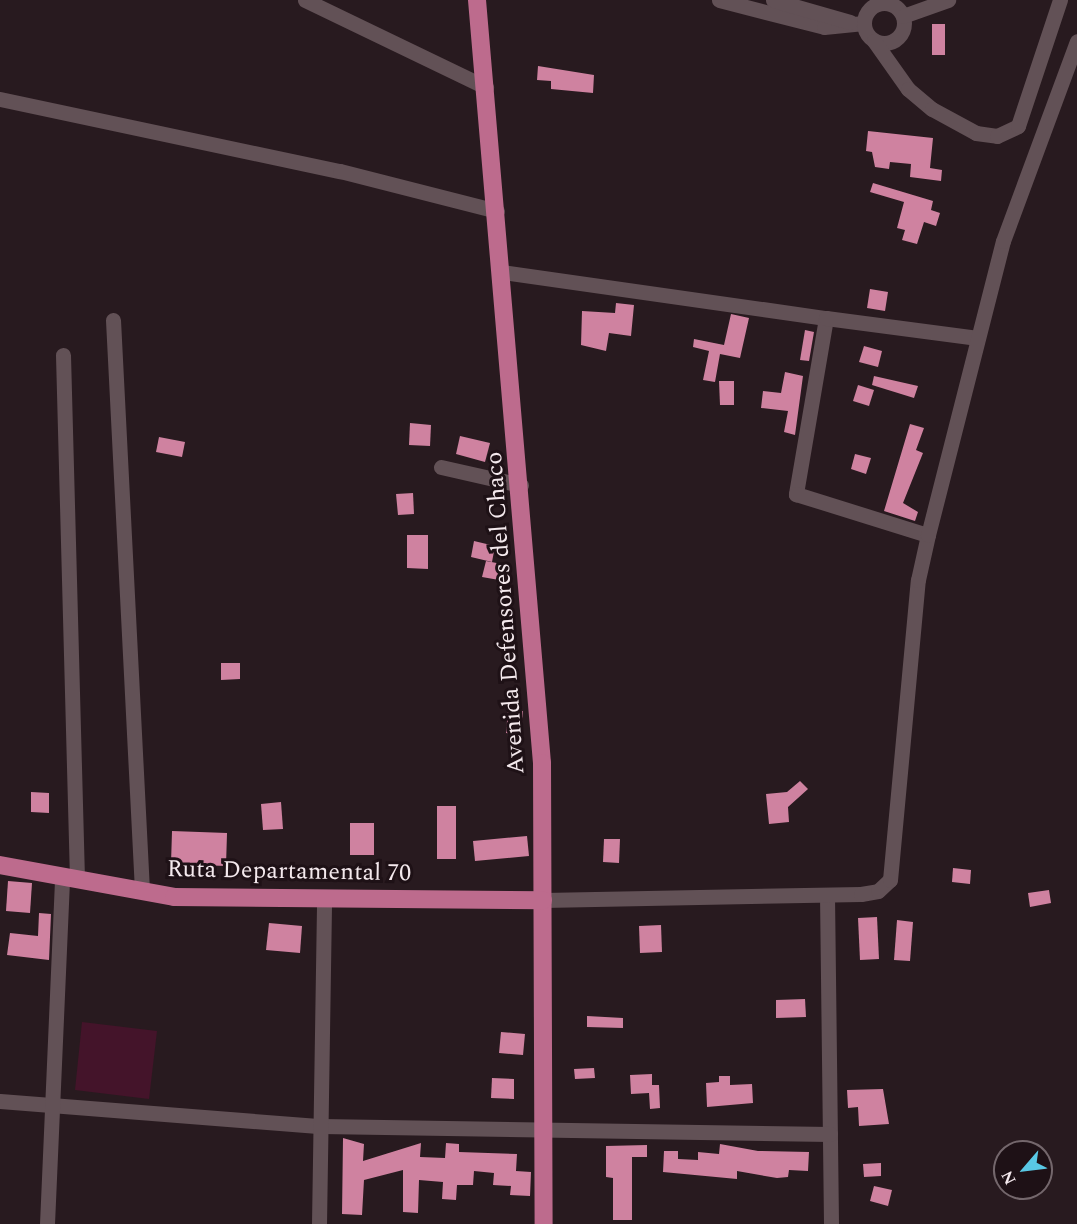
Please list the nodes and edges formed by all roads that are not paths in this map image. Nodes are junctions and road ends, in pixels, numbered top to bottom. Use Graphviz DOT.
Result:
graph roads {
  1 [pos="305,0"];
  2 [pos="477,0"];
  3 [pos="719,0"];
  4 [pos="773,0"];
  5 [pos="948,0"];
  6 [pos="1060,0"];
  7 [pos="903,16"];
  8 [pos="857,22"];
  9 [pos="874,40"];
  10 [pos="1077,41"];
  11 [pos="486,87"];
  12 [pos="0,99"];
  13 [pos="497,211"];
  14 [pos="502,272"];
  15 [pos="826,318"];
  16 [pos="113,320"];
  17 [pos="978,338"];
  18 [pos="63,356"];
  19 [pos="441,467"];
  20 [pos="521,485"];
  21 [pos="928,536"];
  22 [pos="0,865"];
  23 [pos="70,877"];
  24 [pos="142,891"];
  25 [pos="827,895"];
  26 [pos="324,898"];
  27 [pos="543,900"];
  28 [pos="0,1101"];
  29 [pos="52,1106"];
  30 [pos="321,1126"];
  31 [pos="542,1133"];
  32 [pos="830,1134"];
  33 [pos="47,1224"];
  34 [pos="319,1224"];
  35 [pos="544,1224"];
  36 [pos="831,1224"];
  1 -- 11 [label="street"];
  2 -- 11 [label="main road, Avenida Defensores del Chaco"];
  3 -- 8 [label="street"];
  4 -- 8 [label="street"];
  5 -- 7 [label="street"];
  6 -- 9 [label="street"];
  7 -- 8 [label="street"];
  7 -- 9 [label="street"];
  8 -- 9 [label="street"];
  10 -- 17 [label="street"];
  11 -- 13 [label="main road, Avenida Defensores del Chaco"];
  12 -- 13 [label="street"];
  13 -- 14 [label="main road, Avenida Defensores del Chaco"];
  14 -- 15 [label="street"];
  14 -- 20 [label="main road, Avenida Defensores del Chaco"];
  15 -- 17 [label="street"];
  15 -- 21 [label="street"];
  16 -- 24 [label="street"];
  17 -- 21 [label="street"];
  18 -- 23 [label="street"];
  19 -- 20 [label="street"];
  20 -- 27 [label="main road, Avenida Defensores del Chaco"];
  21 -- 25 [label="street"];
  22 -- 23 [label="main road, Ruta Departamental 70"];
  23 -- 24 [label="main road, Ruta Departamental 70"];
  23 -- 29 [label="street"];
  24 -- 26 [label="main road, Ruta Departamental 70"];
  25 -- 27 [label="street"];
  25 -- 32 [label="street"];
  26 -- 27 [label="main road, Ruta Departamental 70"];
  26 -- 30 [label="street"];
  27 -- 31 [label="main road, Avenida Defensores del Chaco"];
  28 -- 29 [label="street"];
  29 -- 30 [label="street"];
  29 -- 33 [label="street"];
  30 -- 31 [label="street"];
  30 -- 34 [label="street"];
  31 -- 32 [label="street"];
  31 -- 35 [label="main road, Avenida Defensores del Chaco"];
  32 -- 36 [label="street"];
}
